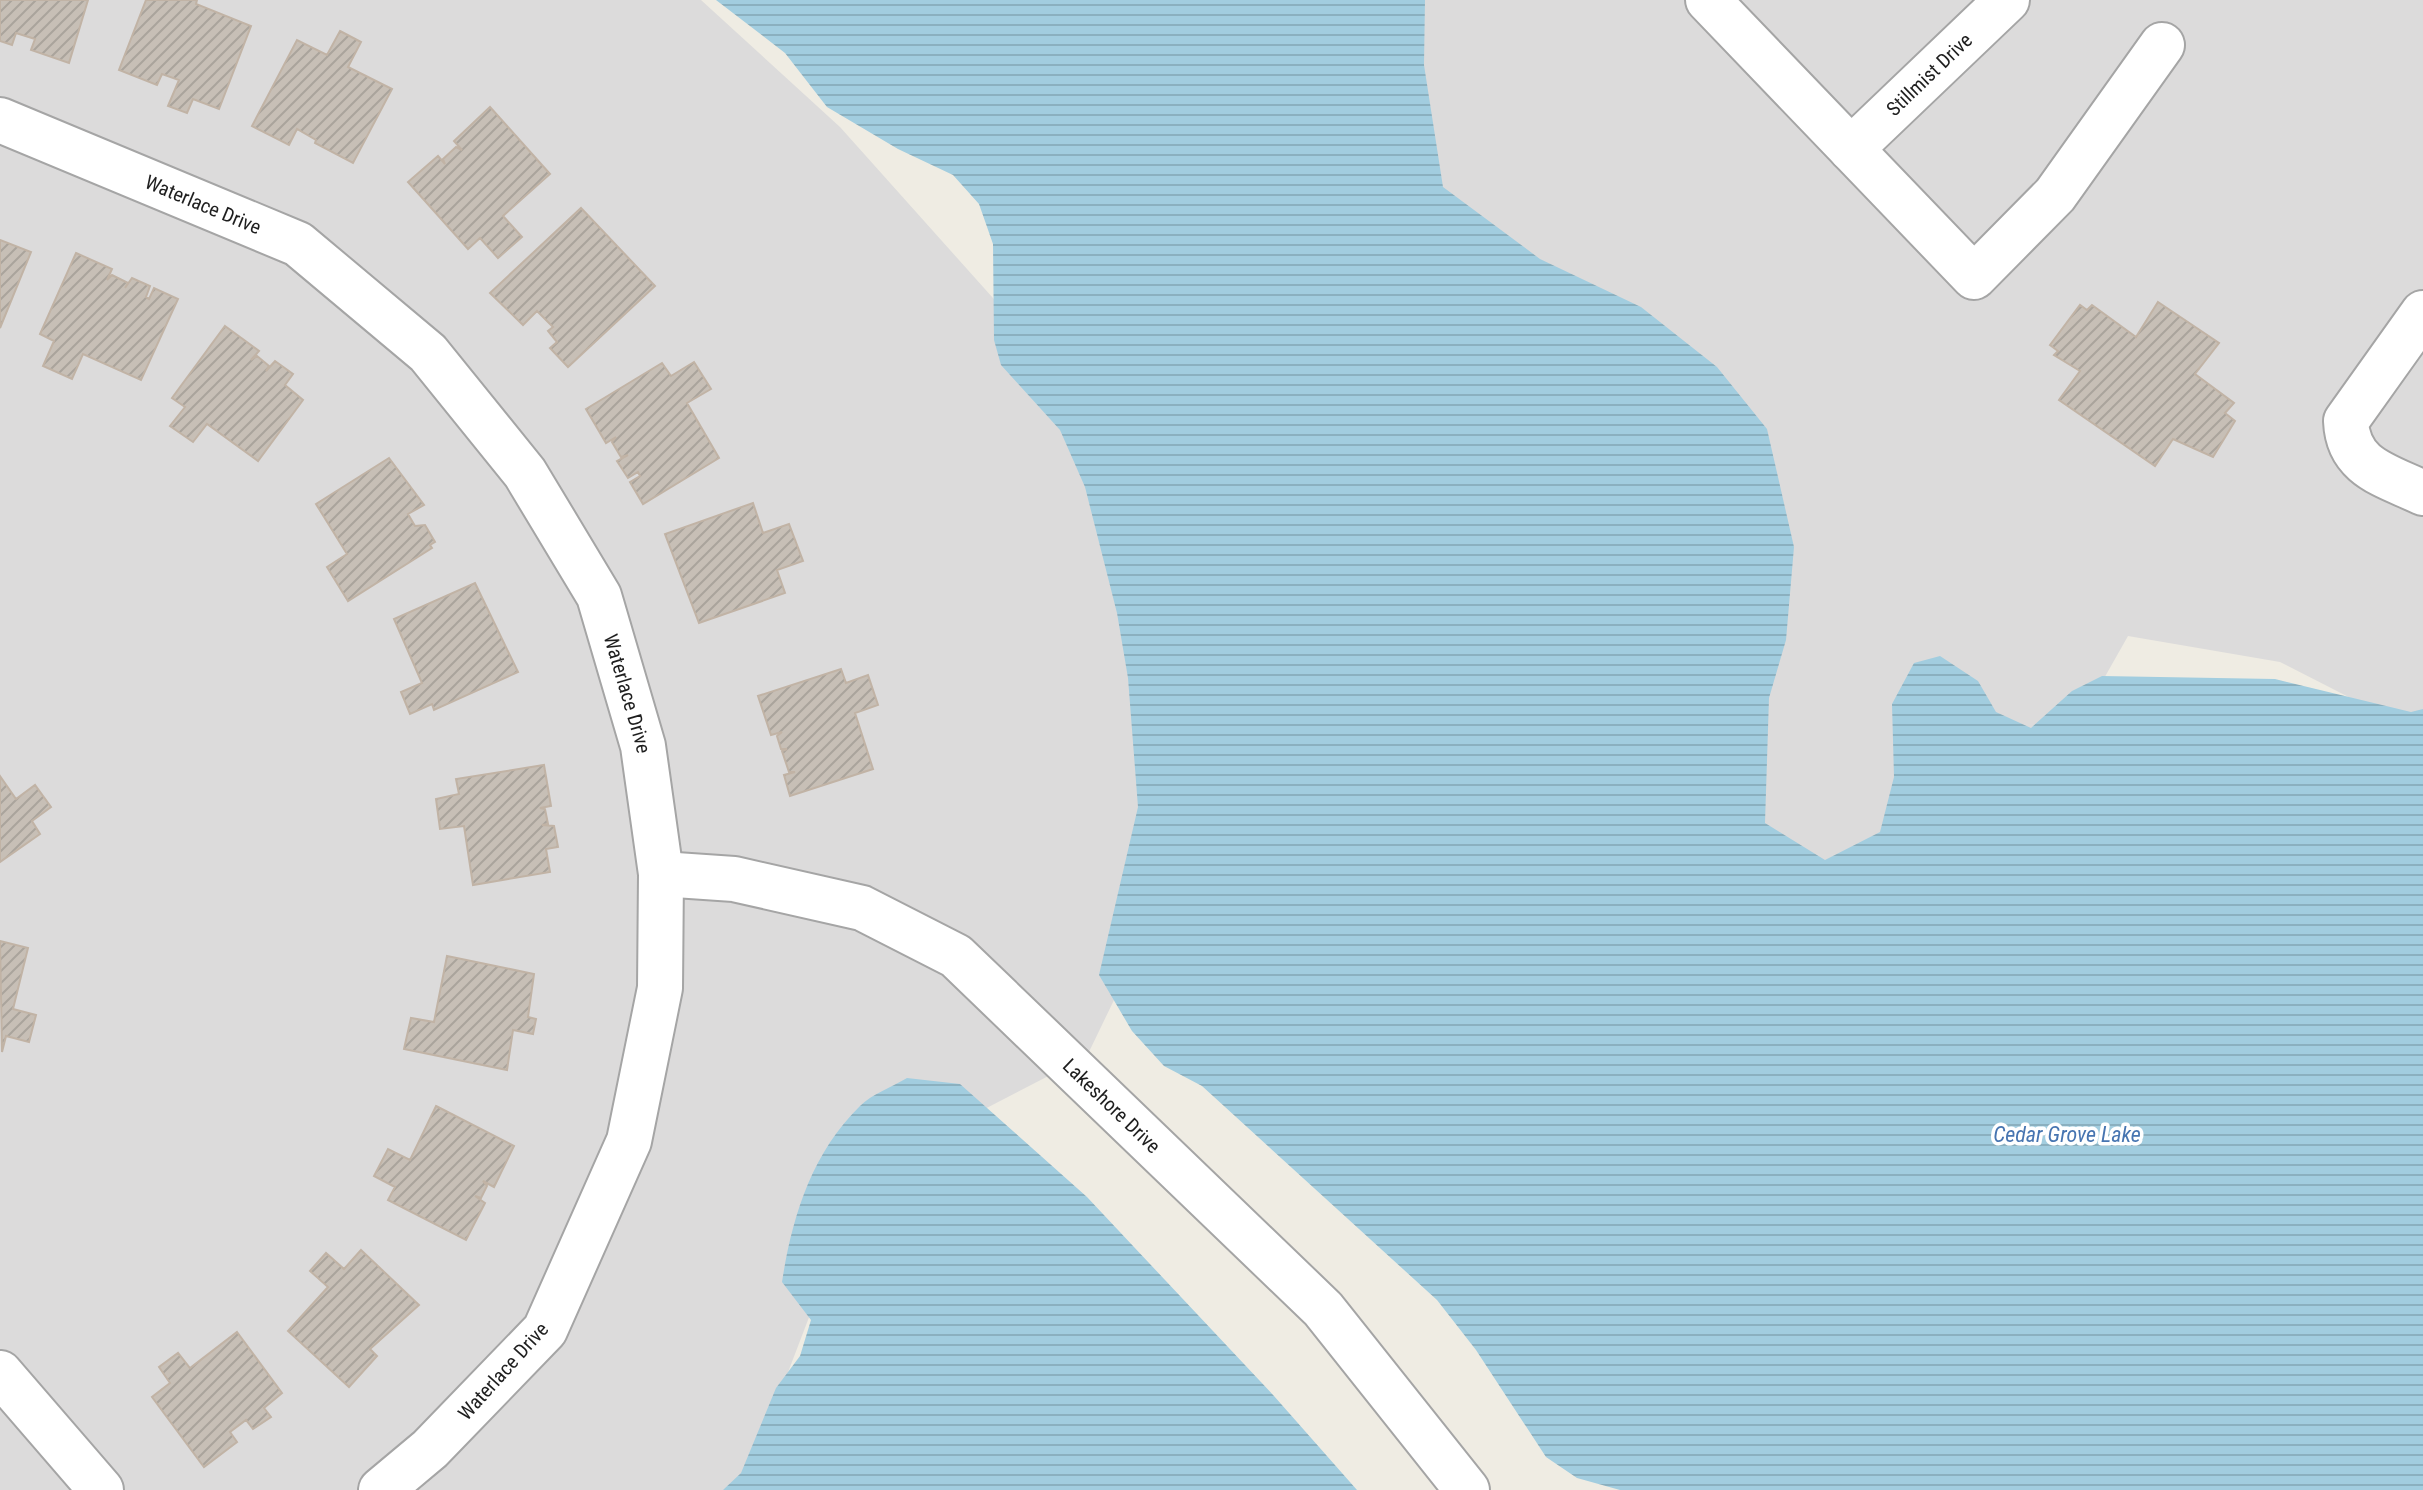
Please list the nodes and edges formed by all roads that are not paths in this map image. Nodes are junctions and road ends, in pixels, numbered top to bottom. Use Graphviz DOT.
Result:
graph roads {
  1 [pos="1708,0"];
  2 [pos="2007,0"];
  3 [pos="2162,45"];
  4 [pos="0,120"];
  5 [pos="1851,149"];
  6 [pos="2423,313"];
  7 [pos="2423,493"];
  8 [pos="661,874"];
  9 [pos="0,1373"];
  10 [pos="101,1490"];
  11 [pos="381,1490"];
  12 [pos="1467,1490"];
  1 -- 5 [label="street"];
  2 -- 5 [label="street, Stillmist Drive"];
  3 -- 5 [label="street"];
  4 -- 8 [label="street, Waterlace Drive"];
  6 -- 7 [label="street"];
  8 -- 11 [label="street, Waterlace Drive"];
  8 -- 12 [label="street, Lakeshore Drive"];
  9 -- 10 [label="street"];
}
